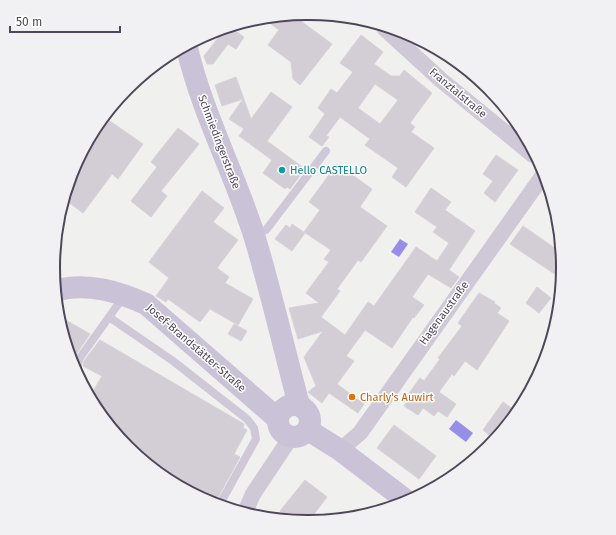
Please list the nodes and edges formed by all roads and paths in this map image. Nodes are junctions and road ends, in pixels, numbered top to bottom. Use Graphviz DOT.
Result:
graph roads {
  1 [pos="391,34"];
  2 [pos="188,51"];
  3 [pos="524,148"];
  4 [pos="326,151"];
  5 [pos="539,180"];
  6 [pos="254,234"];
  7 [pos="62,289"];
  8 [pos="125,294"];
  9 [pos="109,317"];
  10 [pos="79,361"];
  11 [pos="299,405"];
  12 [pos="278,419"];
  13 [pos="299,433"];
  14 [pos="340,450"];
  15 [pos="401,497"];
  16 [pos="222,500"];
  17 [pos="247,508"];
  1 -- 3 [label="street, Franztalstraße"];
  2 -- 6 [label="street, Schmiedingerstraße"];
  4 -- 6 [label="lane"];
  5 -- 14 [label="street, Hagenaustraße"];
  6 -- 11 [label="street, Schmiedingerstraße"];
  7 -- 8 [label="street, Josef-Brandstätter-Straße"];
  8 -- 9 [label="lane"];
  8 -- 12 [label="street, Josef-Brandstätter-Straße"];
  9 -- 10 [label="lane"];
  9 -- 16 [label="lane"];
  11 -- 12 [label="street"];
  11 -- 13 [label="street"];
  12 -- 13 [label="street"];
  13 -- 14 [label="street"];
  13 -- 17 [label="street"];
  14 -- 15 [label="street"];
}
